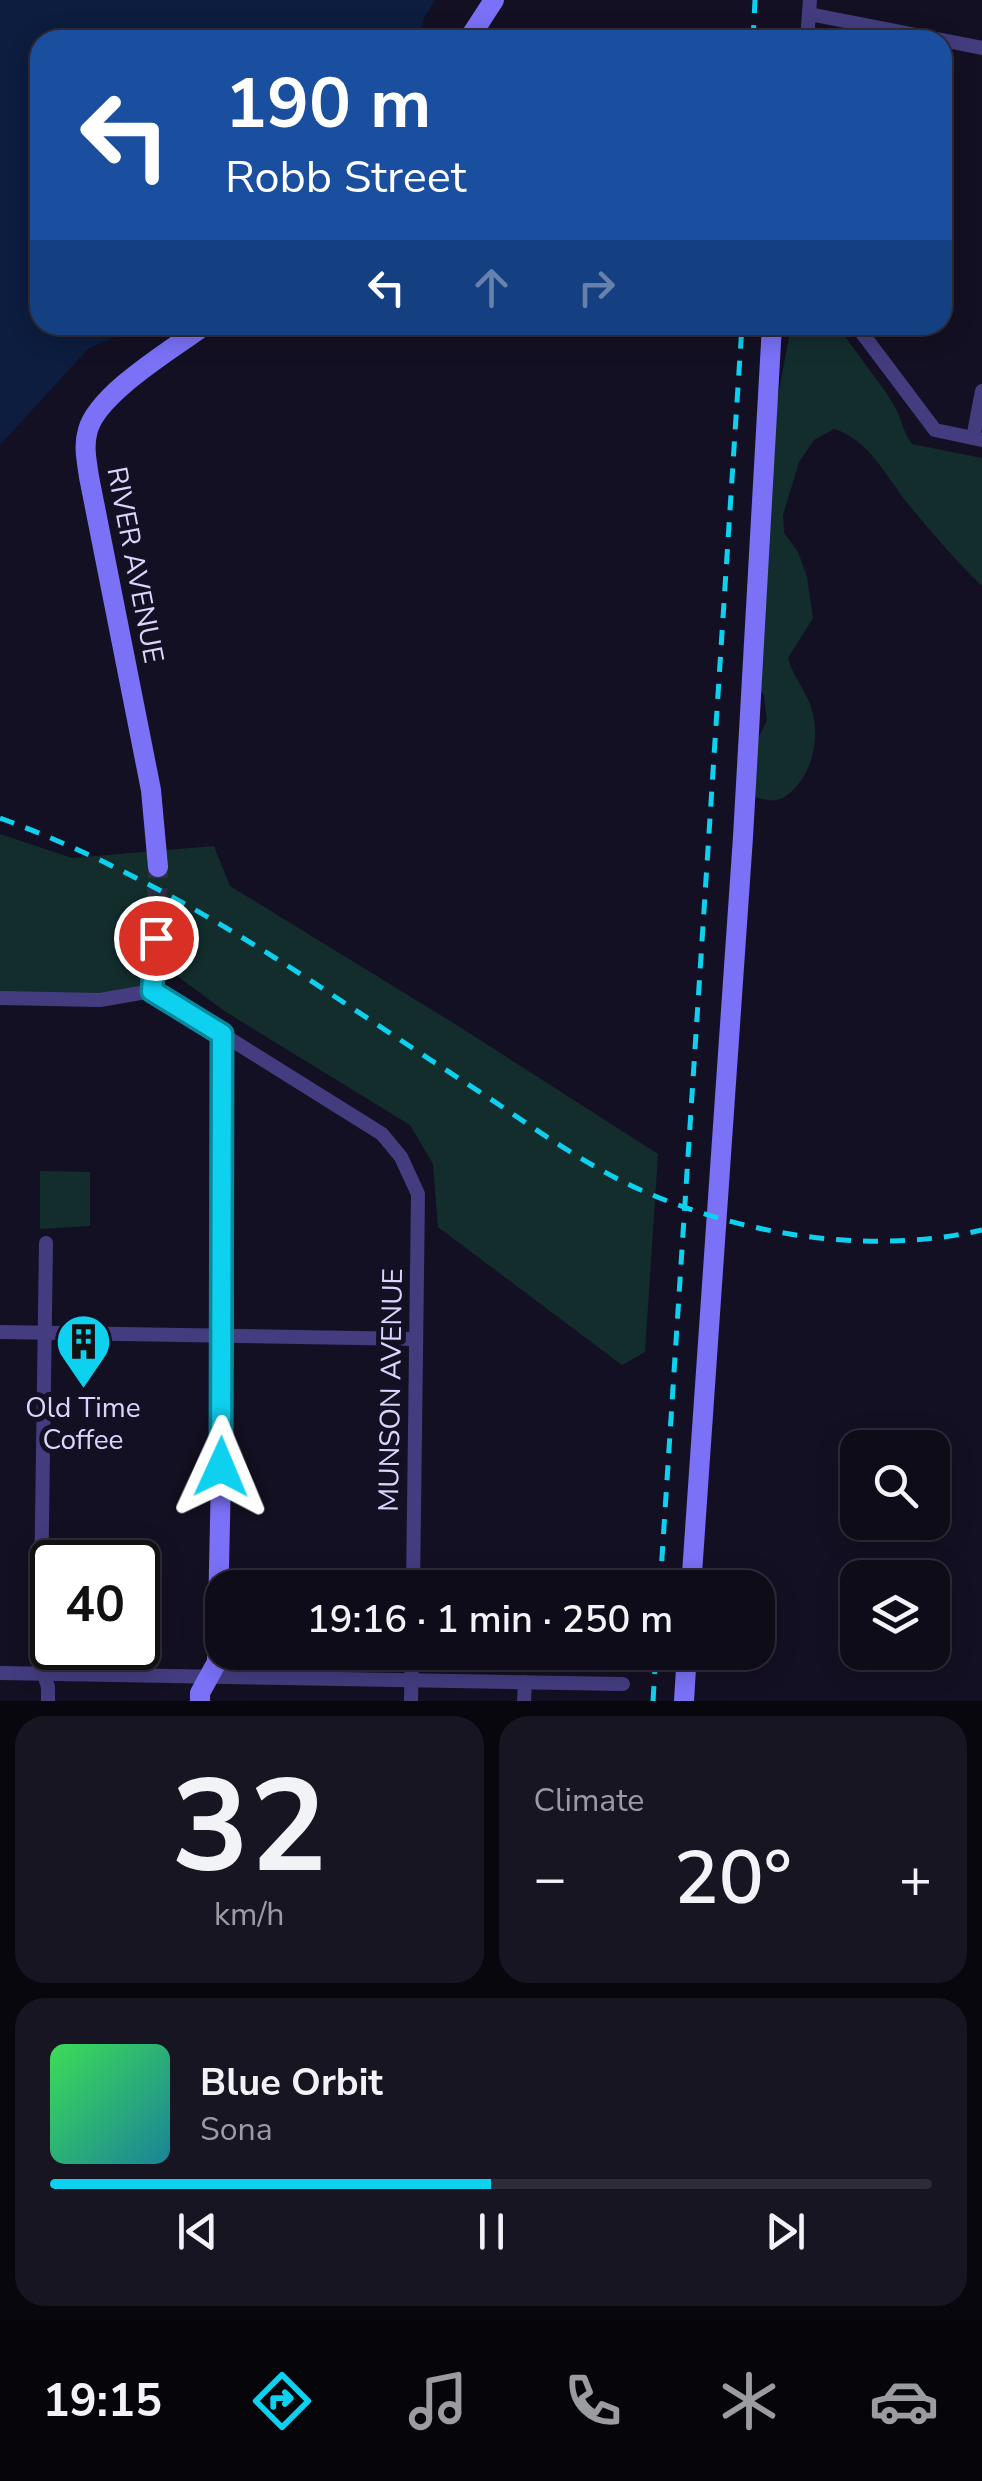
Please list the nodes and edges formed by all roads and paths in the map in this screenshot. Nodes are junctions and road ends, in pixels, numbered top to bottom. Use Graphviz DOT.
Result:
graph roads {
  1 [pos="494,0"];
  2 [pos="810,7"];
  3 [pos="474,30"];
  4 [pos="902,30"];
  5 [pos="952,42"];
  6 [pos="982,48"];
  7 [pos="191,335"];
  8 [pos="771,335"];
  9 [pos="864,335"];
  10 [pos="982,391"];
  11 [pos="978,439"];
  12 [pos="158,867"];
  13 [pos="156,938"];
  14 [pos="152,991"];
  15 [pos="0,998"];
  16 [pos="222,1034"];
  17 [pos="46,1243"];
  18 [pos="0,1332"];
  19 [pos="44,1332"];
  20 [pos="224,1334"];
  21 [pos="416,1340"];
  22 [pos="414,1570"];
  23 [pos="692,1570"];
  24 [pos="411,1670"];
  25 [pos="686,1670"];
  26 [pos="0,1673"];
  27 [pos="44,1674"];
  28 [pos="208,1677"];
  29 [pos="411,1680"];
  30 [pos="524,1682"];
  31 [pos="623,1684"];
  32 [pos="48,1701"];
  33 [pos="200,1701"];
  34 [pos="411,1701"];
  35 [pos="524,1701"];
  36 [pos="684,1701"];
  1 -- 3 [label="street"];
  2 -- 4 [label="street"];
  5 -- 6 [label="street"];
  7 -- 12 [label="street, RIVER AVENUE"];
  8 -- 23 [label="street"];
  9 -- 11 [label="street"];
  10 -- 11 [label="street"];
  13 -- 14 [label="street"];
  14 -- 15 [label="street"];
  14 -- 16 [label="street"];
  16 -- 20 [label="street"];
  16 -- 21 [label="street, MUNSON AVENUE"];
  17 -- 19 [label="street"];
  18 -- 19 [label="street"];
  19 -- 20 [label="street"];
  19 -- 27 [label="street"];
  20 -- 21 [label="street"];
  20 -- 28 [label="street"];
  21 -- 22 [label="street, MUNSON AVENUE"];
  24 -- 29 [label="street"];
  25 -- 36 [label="street"];
  26 -- 27 [label="street"];
  27 -- 28 [label="street"];
  27 -- 32 [label="street"];
  28 -- 29 [label="street"];
  28 -- 33 [label="street"];
  29 -- 30 [label="street"];
  29 -- 34 [label="street"];
  30 -- 31 [label="street"];
  30 -- 35 [label="street"];
}
